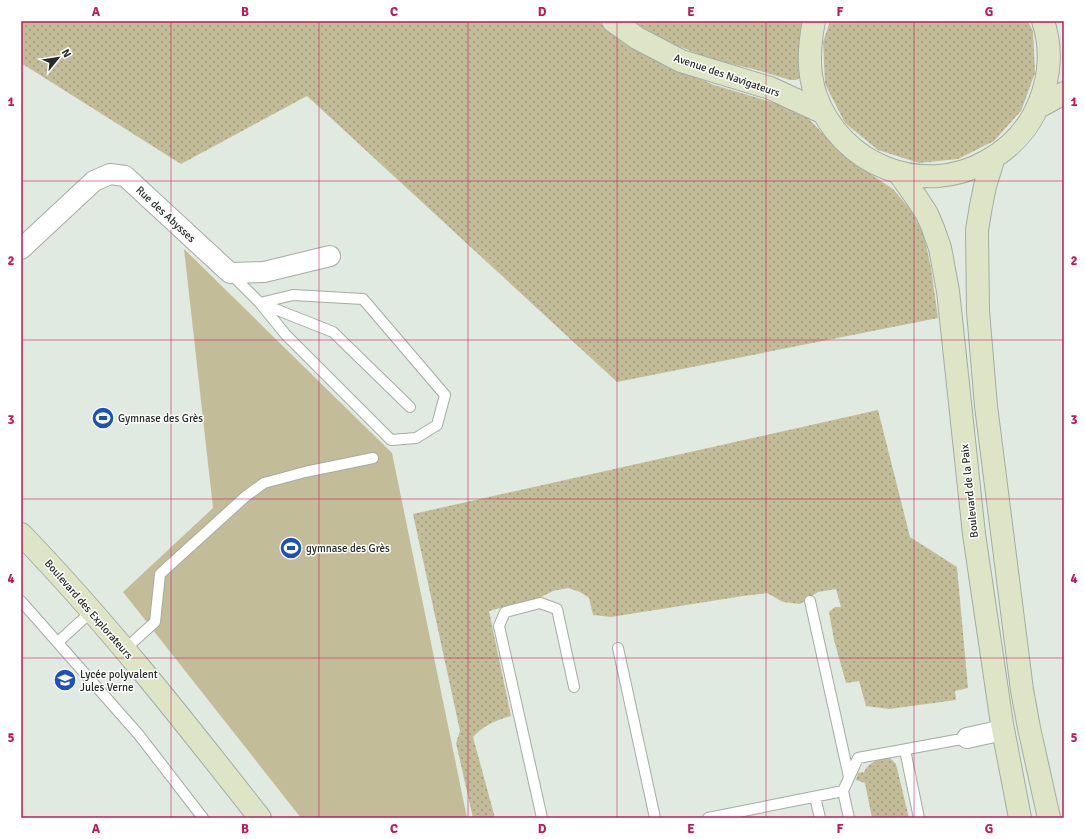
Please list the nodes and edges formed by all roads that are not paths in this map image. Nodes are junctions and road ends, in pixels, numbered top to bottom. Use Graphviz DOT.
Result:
graph roads {
  1 [pos="613,21"];
  2 [pos="814,21"];
  3 [pos="1043,21"];
  4 [pos="1064,93"];
  5 [pos="1037,108"];
  6 [pos="822,112"];
  7 [pos="994,157"];
  8 [pos="898,172"];
  9 [pos="21,249"];
  10 [pos="330,256"];
  11 [pos="230,273"];
  12 [pos="260,303"];
  13 [pos="410,407"];
  14 [pos="373,458"];
  15 [pos="21,534"];
  16 [pos="21,601"];
  17 [pos="810,601"];
  18 [pos="92,611"];
  19 [pos="58,642"];
  20 [pos="618,648"];
  21 [pos="125,649"];
  22 [pos="574,687"];
  23 [pos="1003,730"];
  24 [pos="967,738"];
  25 [pos="905,750"];
  26 [pos="849,777"];
  27 [pos="843,791"];
  28 [pos="815,797"];
  29 [pos="203,818"];
  30 [pos="260,818"];
  31 [pos="542,818"];
  32 [pos="655,818"];
  33 [pos="710,818"];
  34 [pos="820,818"];
  35 [pos="849,818"];
  36 [pos="919,818"];
  37 [pos="1020,818"];
  38 [pos="1049,818"];
  1 -- 6 [label="main road, Avenue des Navigateurs"];
  2 -- 6 [label="main road"];
  3 -- 5 [label="main road"];
  4 -- 5 [label="main road"];
  5 -- 7 [label="main road"];
  6 -- 8 [label="main road"];
  7 -- 8 [label="main road"];
  7 -- 38 [label="main road"];
  8 -- 23 [label="main road, Boulevard de la Paix"];
  9 -- 11 [label="street, Rue des Abysses"];
  10 -- 11 [label="street"];
  11 -- 12 [label="lane"];
  12 -- 12 [label="lane"];
  12 -- 13 [label="lane"];
  14 -- 21 [label="lane"];
  15 -- 18 [label="main road, Boulevard des Explorateurs"];
  16 -- 19 [label="lane"];
  17 -- 26 [label="lane"];
  18 -- 19 [label="lane"];
  18 -- 21 [label="main road, Boulevard des Explorateurs"];
  19 -- 29 [label="lane"];
  20 -- 32 [label="lane"];
  21 -- 30 [label="main road, Boulevard des Explorateurs"];
  22 -- 31 [label="lane"];
  23 -- 24 [label="street"];
  23 -- 37 [label="main road, Boulevard de la Paix"];
  24 -- 25 [label="lane"];
  25 -- 26 [label="lane"];
  25 -- 36 [label="lane"];
  26 -- 27 [label="lane"];
  27 -- 28 [label="lane"];
  27 -- 35 [label="lane"];
  28 -- 33 [label="lane"];
  28 -- 34 [label="lane"];
}
